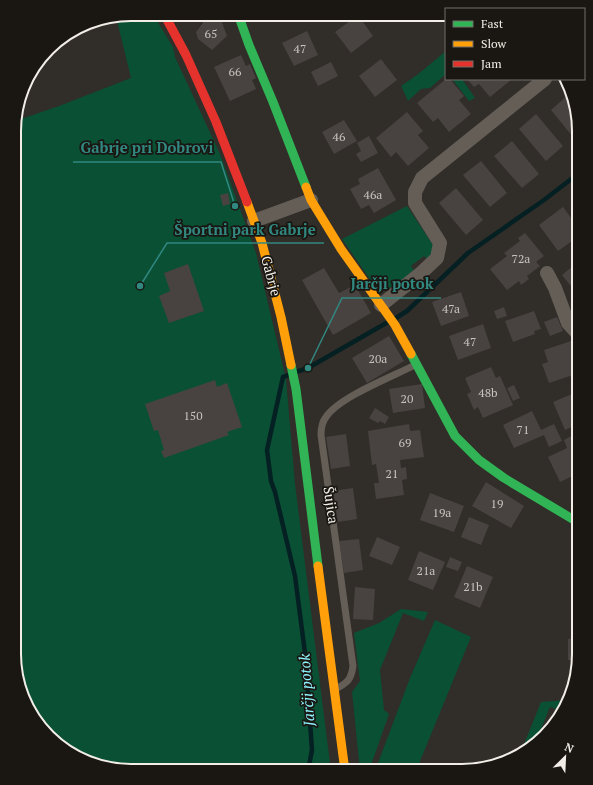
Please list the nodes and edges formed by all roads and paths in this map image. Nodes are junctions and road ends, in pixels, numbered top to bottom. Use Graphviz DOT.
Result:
graph roads {
  1 [pos="168,21"];
  2 [pos="240,21"];
  3 [pos="544,80"];
  4 [pos="311,200"];
  5 [pos="254,221"];
  6 [pos="547,273"];
  7 [pos="381,305"];
  8 [pos="572,327"];
  9 [pos="417,364"];
  10 [pos="296,389"];
  11 [pos="572,519"];
  12 [pos="334,691"];
  13 [pos="344,764"];
  1 -- 5 [label="street, Gabrje"];
  2 -- 4 [label="street"];
  3 -- 7 [label="street"];
  4 -- 5 [label="street"];
  4 -- 7 [label="street"];
  5 -- 10 [label="street, Gabrje"];
  6 -- 8 [label="street"];
  7 -- 9 [label="street"];
  9 -- 11 [label="street"];
  9 -- 12 [label="lane, Šujica"];
  10 -- 12 [label="street, Šujica"];
  12 -- 13 [label="street, Šujica"];
}
